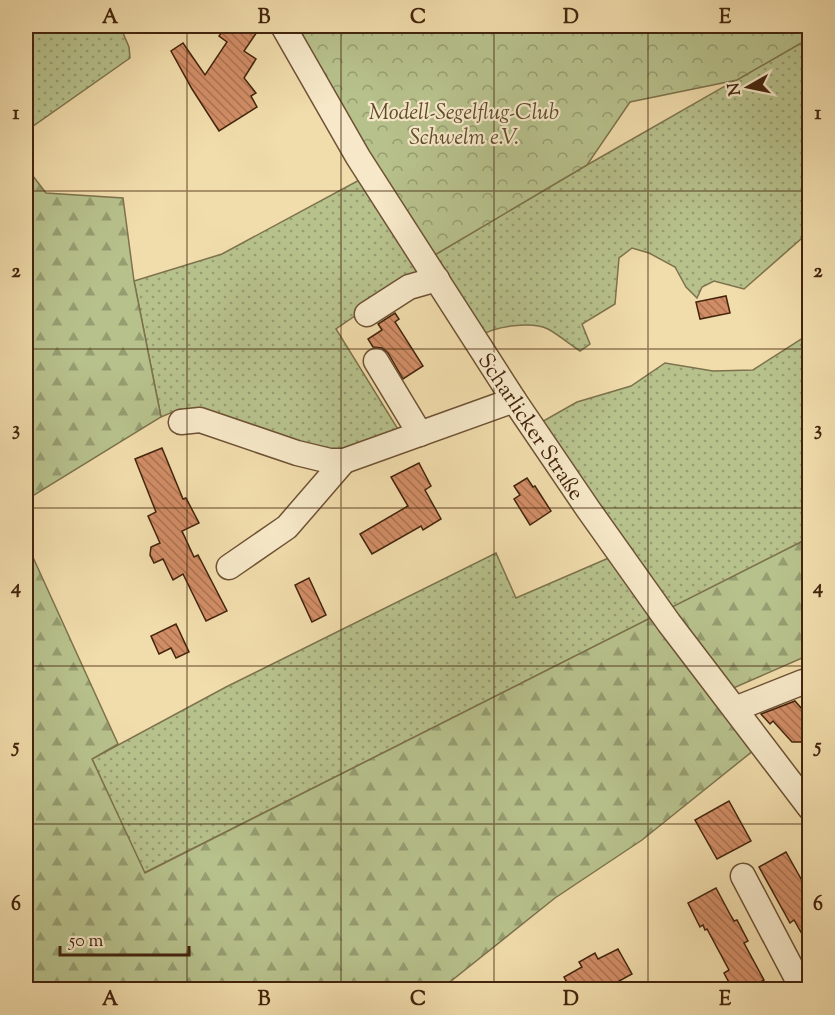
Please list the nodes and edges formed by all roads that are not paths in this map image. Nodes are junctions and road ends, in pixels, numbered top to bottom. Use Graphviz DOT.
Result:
graph roads {
  1 [pos="283,26"];
  2 [pos="437,279"];
  3 [pos="398,309"];
  4 [pos="367,314"];
  5 [pos="376,361"];
  6 [pos="514,400"];
  7 [pos="181,422"];
  8 [pos="420,434"];
  9 [pos="344,461"];
  10 [pos="229,567"];
  11 [pos="810,682"];
  12 [pos="735,709"];
  13 [pos="810,808"];
  14 [pos="743,876"];
  15 [pos="803,990"];
  1 -- 2 [label="street, Scharlicker Straße"];
  2 -- 3 [label="street"];
  2 -- 4 [label="street"];
  2 -- 6 [label="street, Scharlicker Straße"];
  5 -- 8 [label="street"];
  6 -- 8 [label="street"];
  6 -- 12 [label="street, Scharlicker Straße"];
  7 -- 9 [label="street"];
  8 -- 9 [label="street"];
  9 -- 10 [label="street"];
  11 -- 12 [label="street"];
  12 -- 13 [label="street, Scharlicker Straße"];
  14 -- 15 [label="street"];
}
